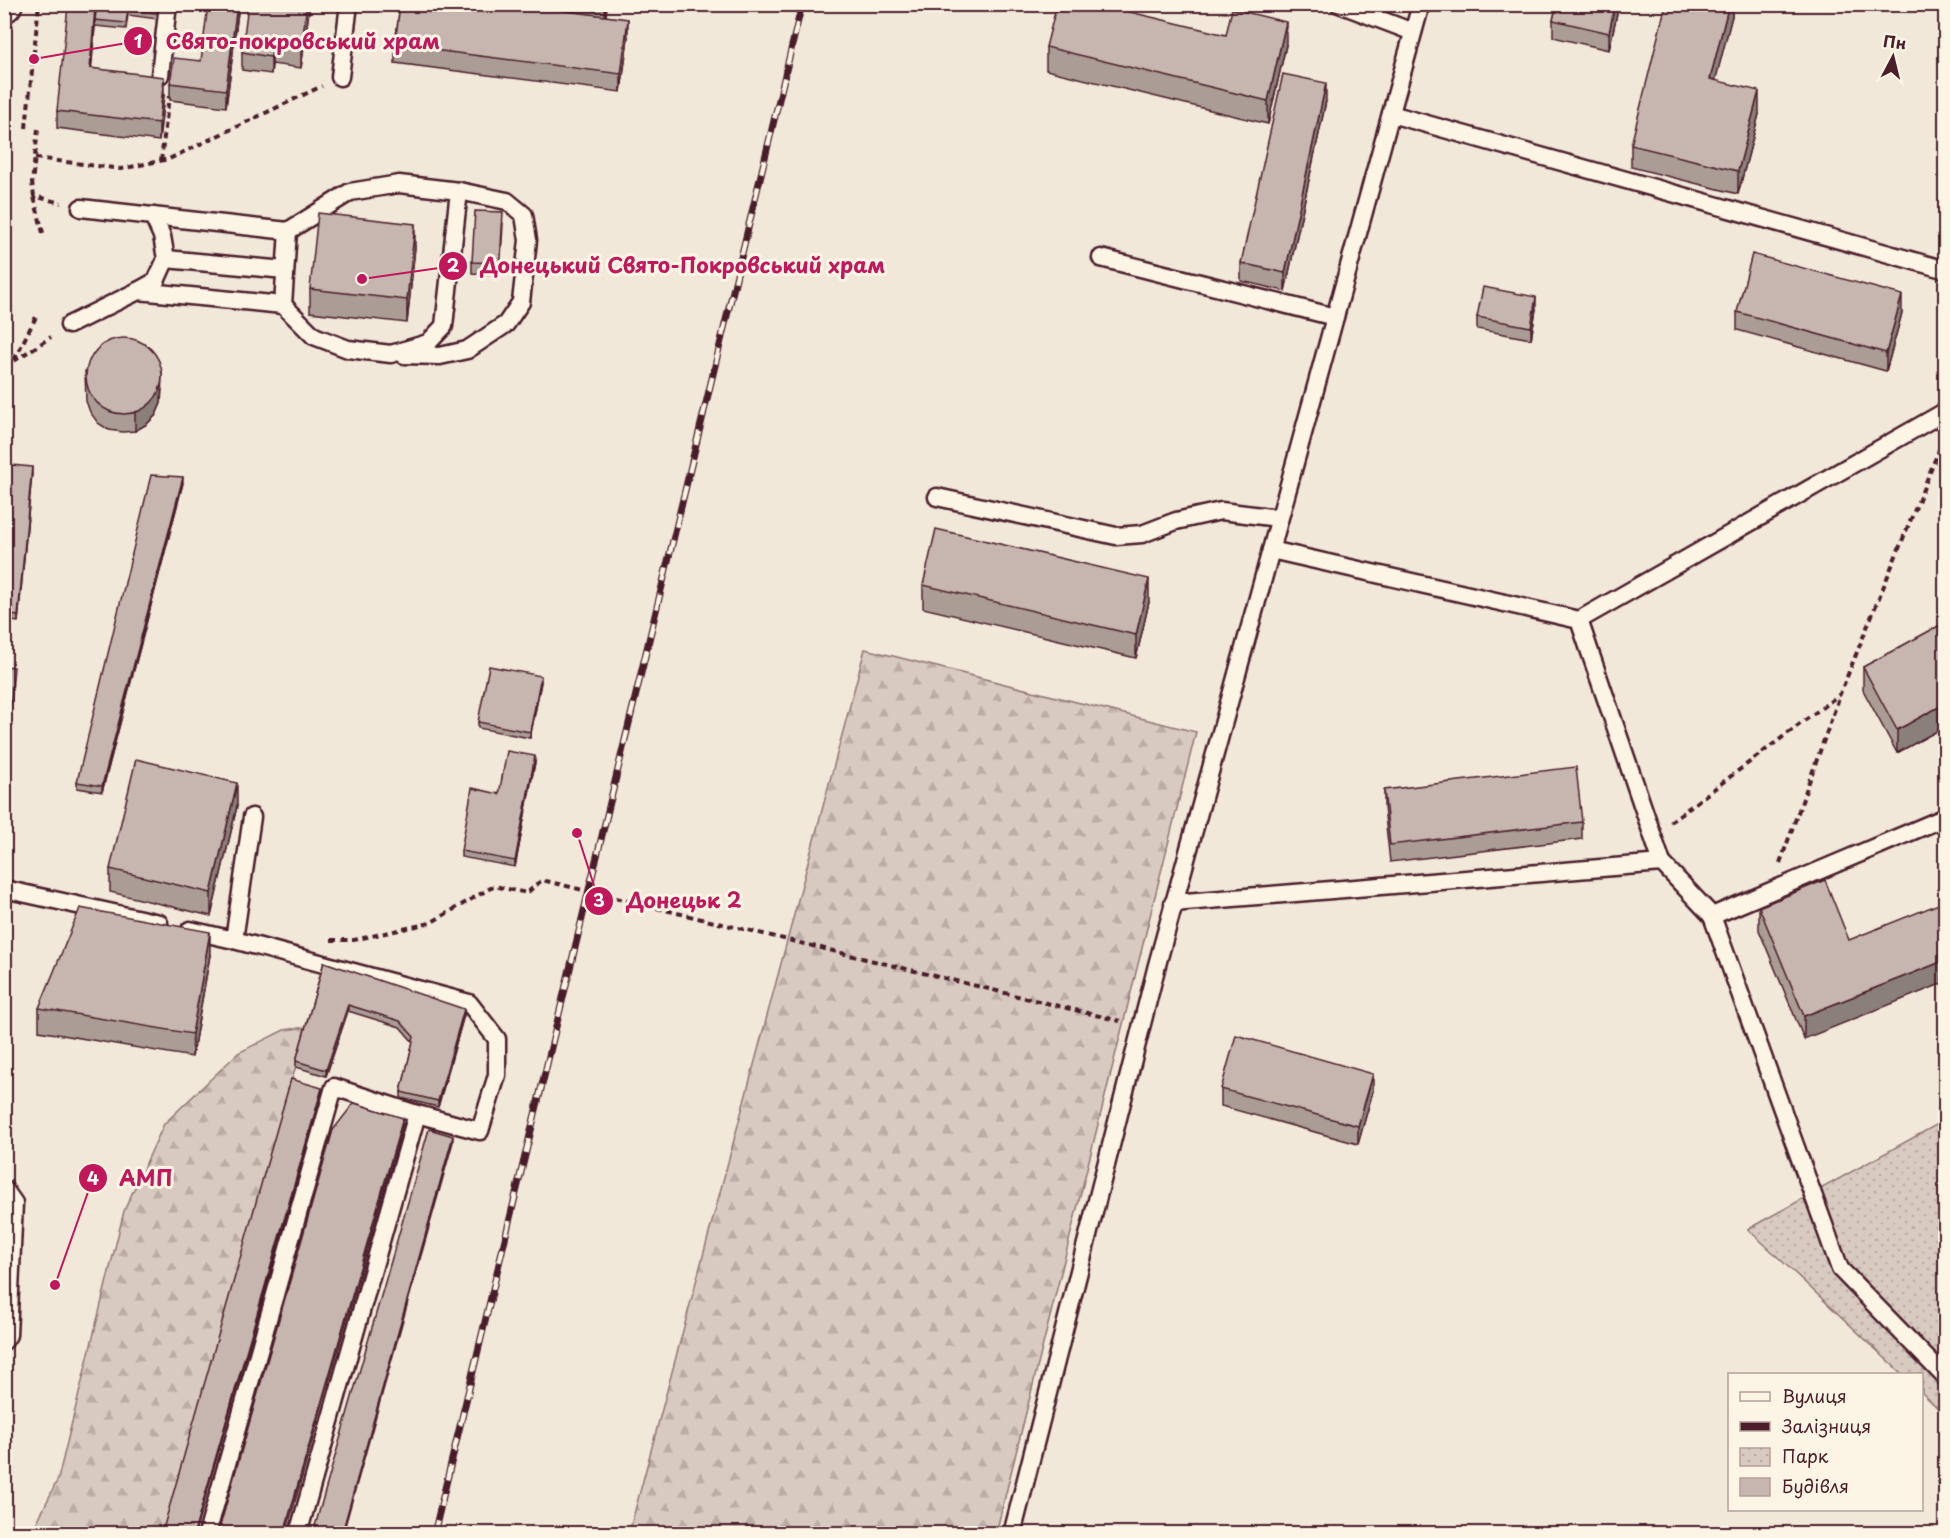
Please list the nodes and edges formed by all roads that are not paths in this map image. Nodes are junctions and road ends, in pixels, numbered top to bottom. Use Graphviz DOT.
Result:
graph roads {
  1 [pos="168,4"];
  2 [pos="349,4"];
  3 [pos="1339,4"];
  4 [pos="1421,4"];
  5 [pos="1413,33"];
  6 [pos="160,75"];
  7 [pos="340,77"];
  8 [pos="1390,114"];
  9 [pos="459,191"];
  10 [pos="81,208"];
  11 [pos="153,216"];
  12 [pos="288,231"];
  13 [pos="1101,258"];
  14 [pos="166,259"];
  15 [pos="285,270"];
  16 [pos="1946,270"];
  17 [pos="138,291"];
  18 [pos="283,305"];
  19 [pos="1335,317"];
  20 [pos="69,326"];
  21 [pos="391,354"];
  22 [pos="1946,411"];
  23 [pos="937,497"];
  24 [pos="1280,518"];
  25 [pos="1271,550"];
  26 [pos="1579,620"];
  27 [pos="252,817"];
  28 [pos="1946,817"];
  29 [pos="1662,862"];
  30 [pos="4,889"];
  31 [pos="1173,903"];
  32 [pos="1712,916"];
  33 [pos="234,940"];
  34 [pos="417,1114"];
  35 [pos="4,1189"];
  36 [pos="4,1341"];
  37 [pos="1946,1378"];
  38 [pos="207,1533"];
  39 [pos="298,1533"];
  40 [pos="1012,1533"];
  1 -- 6 [label="lane"];
  2 -- 7 [label="lane"];
  3 -- 5 [label="lane"];
  4 -- 5 [label="lane"];
  5 -- 8 [label="lane"];
  8 -- 16 [label="lane"];
  8 -- 19 [label="lane"];
  9 -- 12 [label="lane"];
  9 -- 21 [label="lane"];
  9 -- 21 [label="lane"];
  10 -- 11 [label="lane"];
  11 -- 12 [label="lane"];
  11 -- 14 [label="lane"];
  12 -- 15 [label="lane"];
  13 -- 19 [label="lane"];
  14 -- 15 [label="lane"];
  14 -- 17 [label="lane"];
  15 -- 18 [label="lane"];
  17 -- 18 [label="lane"];
  17 -- 20 [label="lane"];
  18 -- 21 [label="lane"];
  19 -- 24 [label="lane"];
  22 -- 26 [label="lane"];
  23 -- 24 [label="lane"];
  24 -- 25 [label="lane"];
  25 -- 26 [label="lane"];
  25 -- 31 [label="lane"];
  26 -- 29 [label="lane"];
  27 -- 33 [label="lane"];
  28 -- 32 [label="lane"];
  29 -- 31 [label="lane"];
  29 -- 32 [label="lane"];
  30 -- 33 [label="lane"];
  31 -- 40 [label="lane"];
  32 -- 37 [label="lane"];
  33 -- 34 [label="lane"];
  34 -- 38 [label="lane"];
  34 -- 39 [label="lane"];
  35 -- 36 [label="lane"];
}
